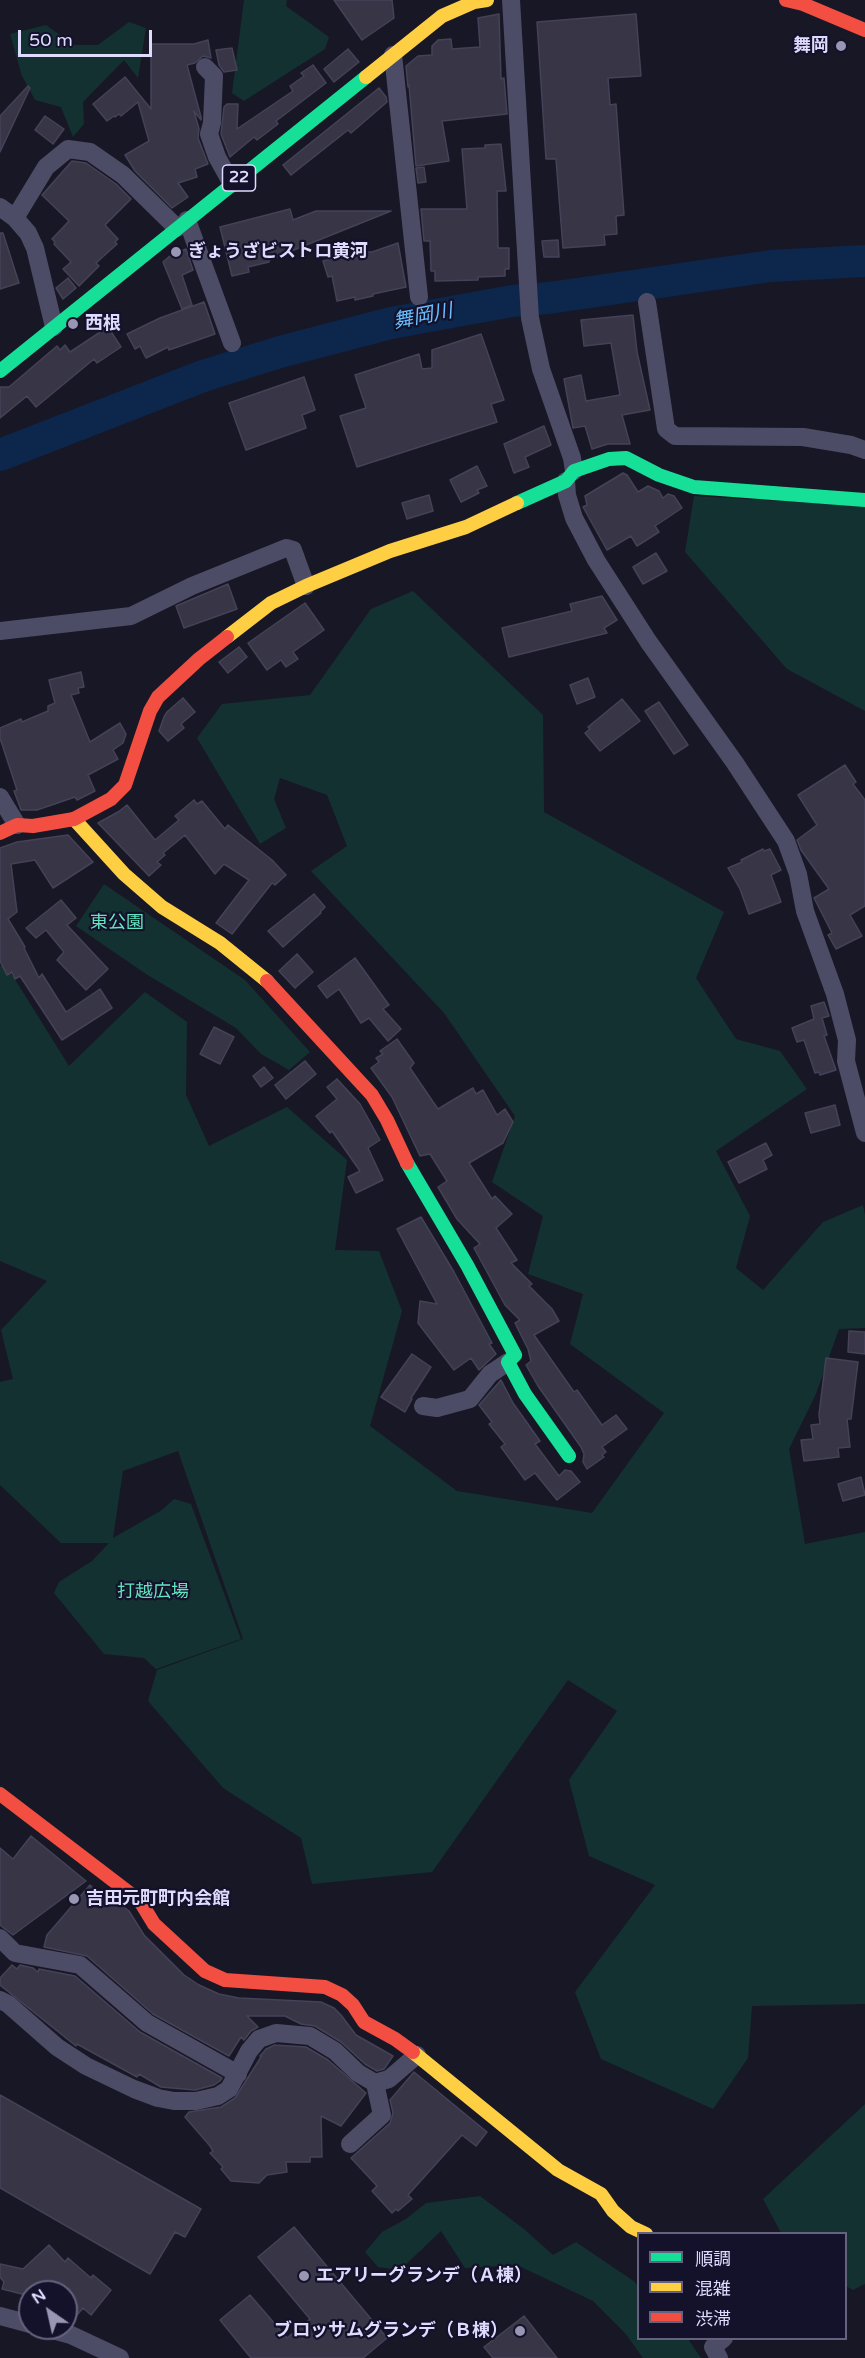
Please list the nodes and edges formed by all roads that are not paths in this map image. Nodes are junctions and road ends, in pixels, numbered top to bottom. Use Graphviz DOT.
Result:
graph roads {
  1 [pos="511,0"];
  2 [pos="786,0"];
  3 [pos="478,1"];
  4 [pos="865,30"];
  5 [pos="393,55"];
  6 [pos="205,67"];
  7 [pos="232,184"];
  8 [pos="7,213"];
  9 [pos="182,224"];
  10 [pos="419,297"];
  11 [pos="647,302"];
  12 [pos="54,327"];
  13 [pos="232,343"];
  14 [pos="0,371"];
  15 [pos="865,450"];
  16 [pos="570,476"];
  17 [pos="865,500"];
  18 [pos="306,586"];
  19 [pos="0,631"];
  20 [pos="0,797"];
  21 [pos="74,819"];
  22 [pos="17,825"];
  23 [pos="0,833"];
  24 [pos="861,1100"];
  25 [pos="865,1132"];
  26 [pos="508,1362"];
  27 [pos="423,1406"];
  28 [pos="569,1455"];
  29 [pos="0,1794"];
  30 [pos="0,1938"];
  31 [pos="0,2000"];
  32 [pos="417,2055"];
  33 [pos="238,2074"];
  34 [pos="375,2083"];
  35 [pos="350,2144"];
  36 [pos="642,2232"];
  37 [pos="0,2316"];
  38 [pos="18,2321"];
  39 [pos="78,2338"];
  40 [pos="722,2340"];
  41 [pos="120,2358"];
  42 [pos="719,2358"];
  1 -- 16 [label="street"];
  2 -- 4 [label="street"];
  3 -- 5 [label="street, 22"];
  5 -- 7 [label="street, 22"];
  5 -- 10 [label="street"];
  6 -- 7 [label="street"];
  7 -- 9 [label="street, 22"];
  8 -- 9 [label="street"];
  8 -- 12 [label="street"];
  9 -- 12 [label="street, 22"];
  9 -- 13 [label="street"];
  11 -- 15 [label="street"];
  12 -- 14 [label="street, 22"];
  16 -- 17 [label="street"];
  16 -- 18 [label="street"];
  16 -- 24 [label="street"];
  18 -- 19 [label="street"];
  18 -- 21 [label="street"];
  20 -- 22 [label="street"];
  21 -- 22 [label="street"];
  21 -- 26 [label="street"];
  22 -- 23 [label="street"];
  24 -- 25 [label="street"];
  26 -- 27 [label="street"];
  26 -- 28 [label="street"];
  29 -- 32 [label="street"];
  30 -- 33 [label="street"];
  31 -- 33 [label="street"];
  32 -- 34 [label="street"];
  32 -- 36 [label="street"];
  33 -- 34 [label="street"];
  34 -- 35 [label="street"];
  37 -- 38 [label="street"];
  39 -- 41 [label="street"];
  40 -- 42 [label="street"];
}
